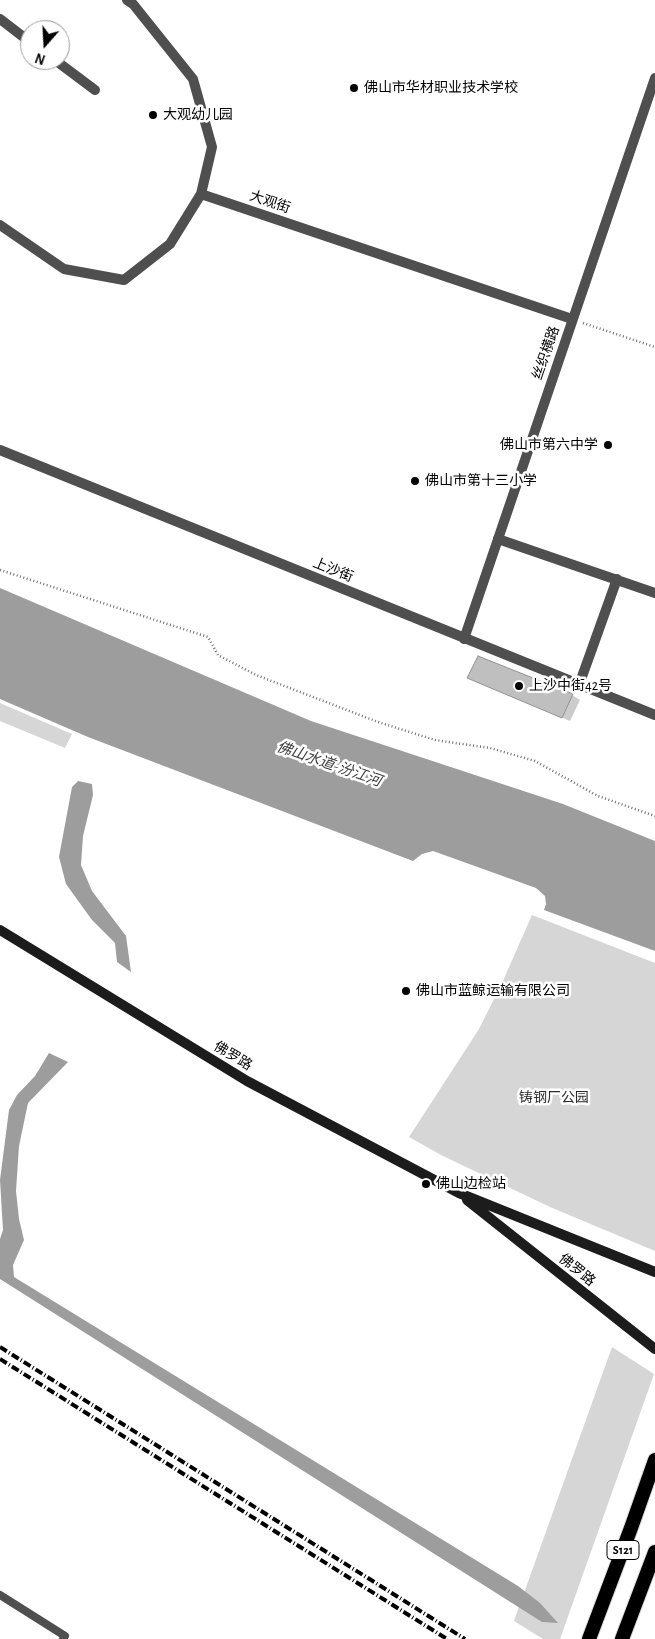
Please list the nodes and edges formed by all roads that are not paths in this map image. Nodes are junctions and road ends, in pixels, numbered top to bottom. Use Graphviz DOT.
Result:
graph roads {
  1 [pos="131,1"];
  2 [pos="0,19"];
  3 [pos="20,34"];
  4 [pos="68,70"];
  5 [pos="655,78"];
  6 [pos="95,90"];
  7 [pos="201,194"];
  8 [pos="0,225"];
  9 [pos="572,319"];
  10 [pos="0,450"];
  11 [pos="498,538"];
  12 [pos="617,579"];
  13 [pos="655,593"];
  14 [pos="464,638"];
  15 [pos="579,685"];
  16 [pos="655,715"];
  17 [pos="0,930"];
  18 [pos="459,1193"];
  19 [pos="655,1272"];
  20 [pos="655,1349"];
  21 [pos="655,1460"];
  22 [pos="655,1552"];
  23 [pos="0,1595"];
  24 [pos="64,1639"];
  25 [pos="589,1639"];
  26 [pos="622,1639"];
  1 -- 7 [label="street"];
  2 -- 3 [label="street"];
  4 -- 6 [label="street"];
  5 -- 9 [label="street, 丝织横路"];
  7 -- 8 [label="street"];
  7 -- 9 [label="street, 大观街"];
  9 -- 11 [label="street, 丝织横路"];
  10 -- 14 [label="street, 上沙街"];
  11 -- 12 [label="street"];
  11 -- 14 [label="street, 丝织横路"];
  12 -- 13 [label="street"];
  12 -- 15 [label="street"];
  14 -- 15 [label="street, 上沙街"];
  15 -- 16 [label="street, 上沙街"];
  17 -- 18 [label="main road, 佛罗路"];
  18 -- 19 [label="main road, 佛罗路"];
  18 -- 20 [label="main road, 佛罗路"];
  21 -- 25 [label="highway, S121"];
  22 -- 26 [label="highway, S121"];
  23 -- 24 [label="lane"];
}
